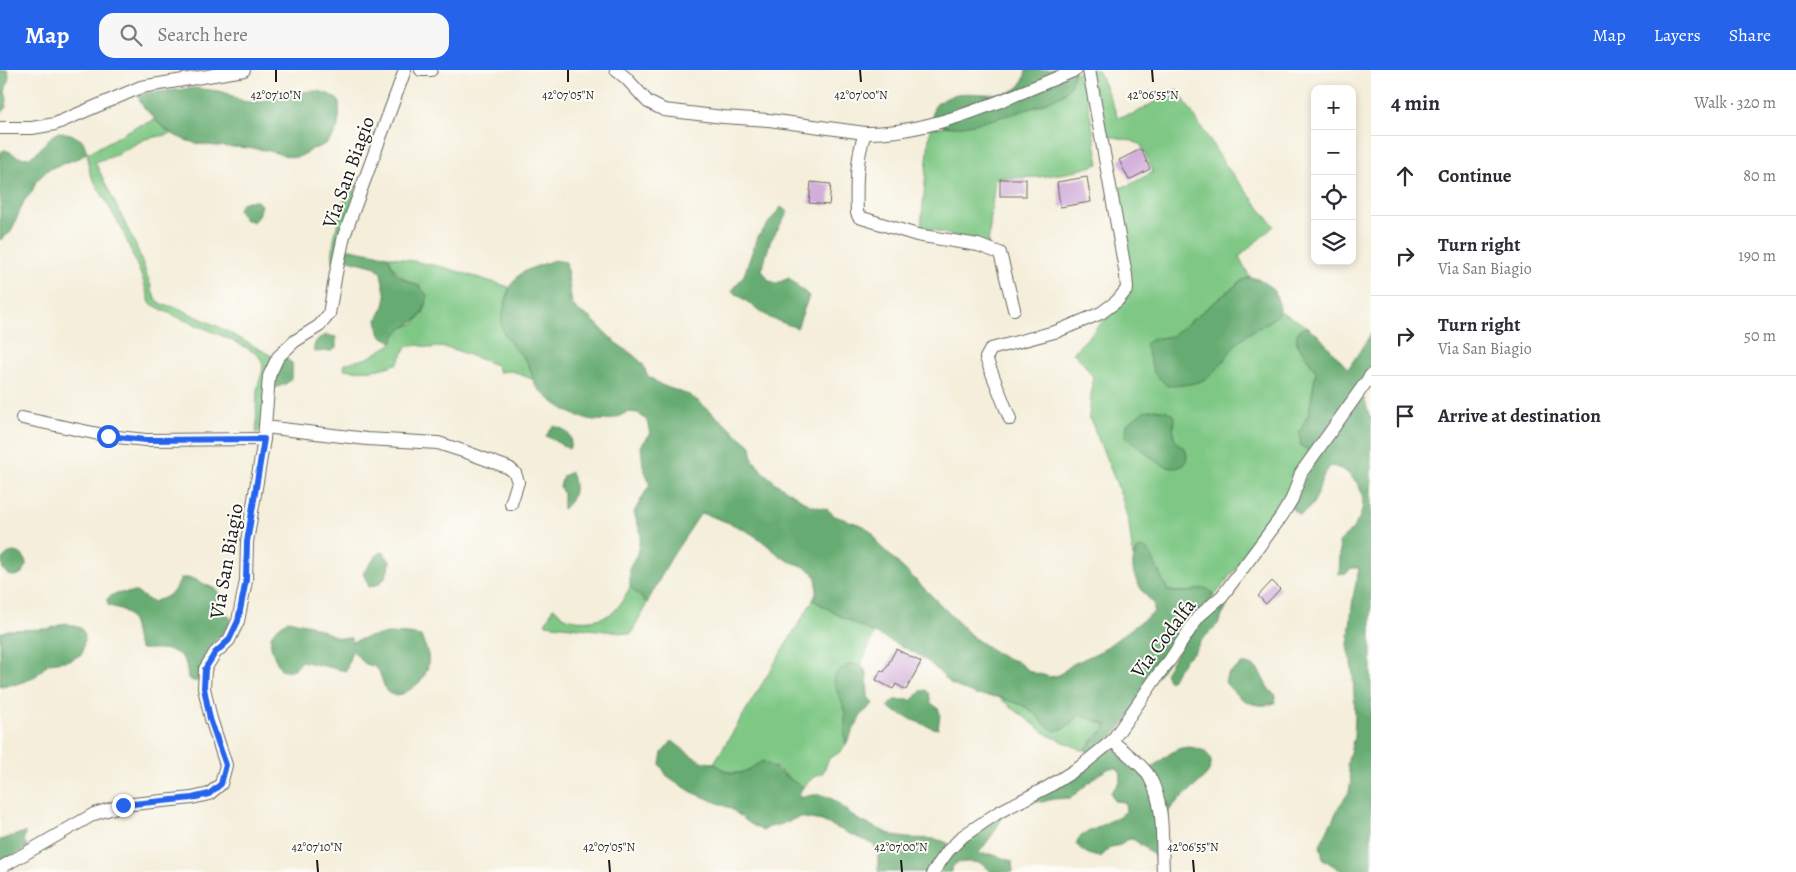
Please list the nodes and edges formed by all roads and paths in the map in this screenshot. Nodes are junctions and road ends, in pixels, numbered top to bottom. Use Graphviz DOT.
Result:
graph roads {
  1 [pos="244,70"];
  2 [pos="405,70"];
  3 [pos="421,70"];
  4 [pos="431,70"];
  5 [pos="616,70"];
  6 [pos="1076,70"];
  7 [pos="1089,70"];
  8 [pos="188,75"];
  9 [pos="0,128"];
  10 [pos="865,133"];
  11 [pos="1014,309"];
  12 [pos="1371,375"];
  13 [pos="22,418"];
  14 [pos="1010,419"];
  15 [pos="264,433"];
  16 [pos="510,504"];
  17 [pos="1112,741"];
  18 [pos="0,868"];
  19 [pos="933,872"];
  20 [pos="1163,872"];
  1 -- 8 [label="street"];
  2 -- 15 [label="street, Via San Biagio"];
  3 -- 4 [label="street"];
  5 -- 10 [label="street"];
  6 -- 10 [label="street"];
  7 -- 14 [label="street"];
  8 -- 9 [label="street"];
  10 -- 11 [label="street"];
  12 -- 17 [label="street, Via Codalfa"];
  13 -- 15 [label="street"];
  15 -- 16 [label="street"];
  15 -- 18 [label="street, Via San Biagio"];
  17 -- 19 [label="street, Via Codalfa"];
  17 -- 20 [label="street"];
}
